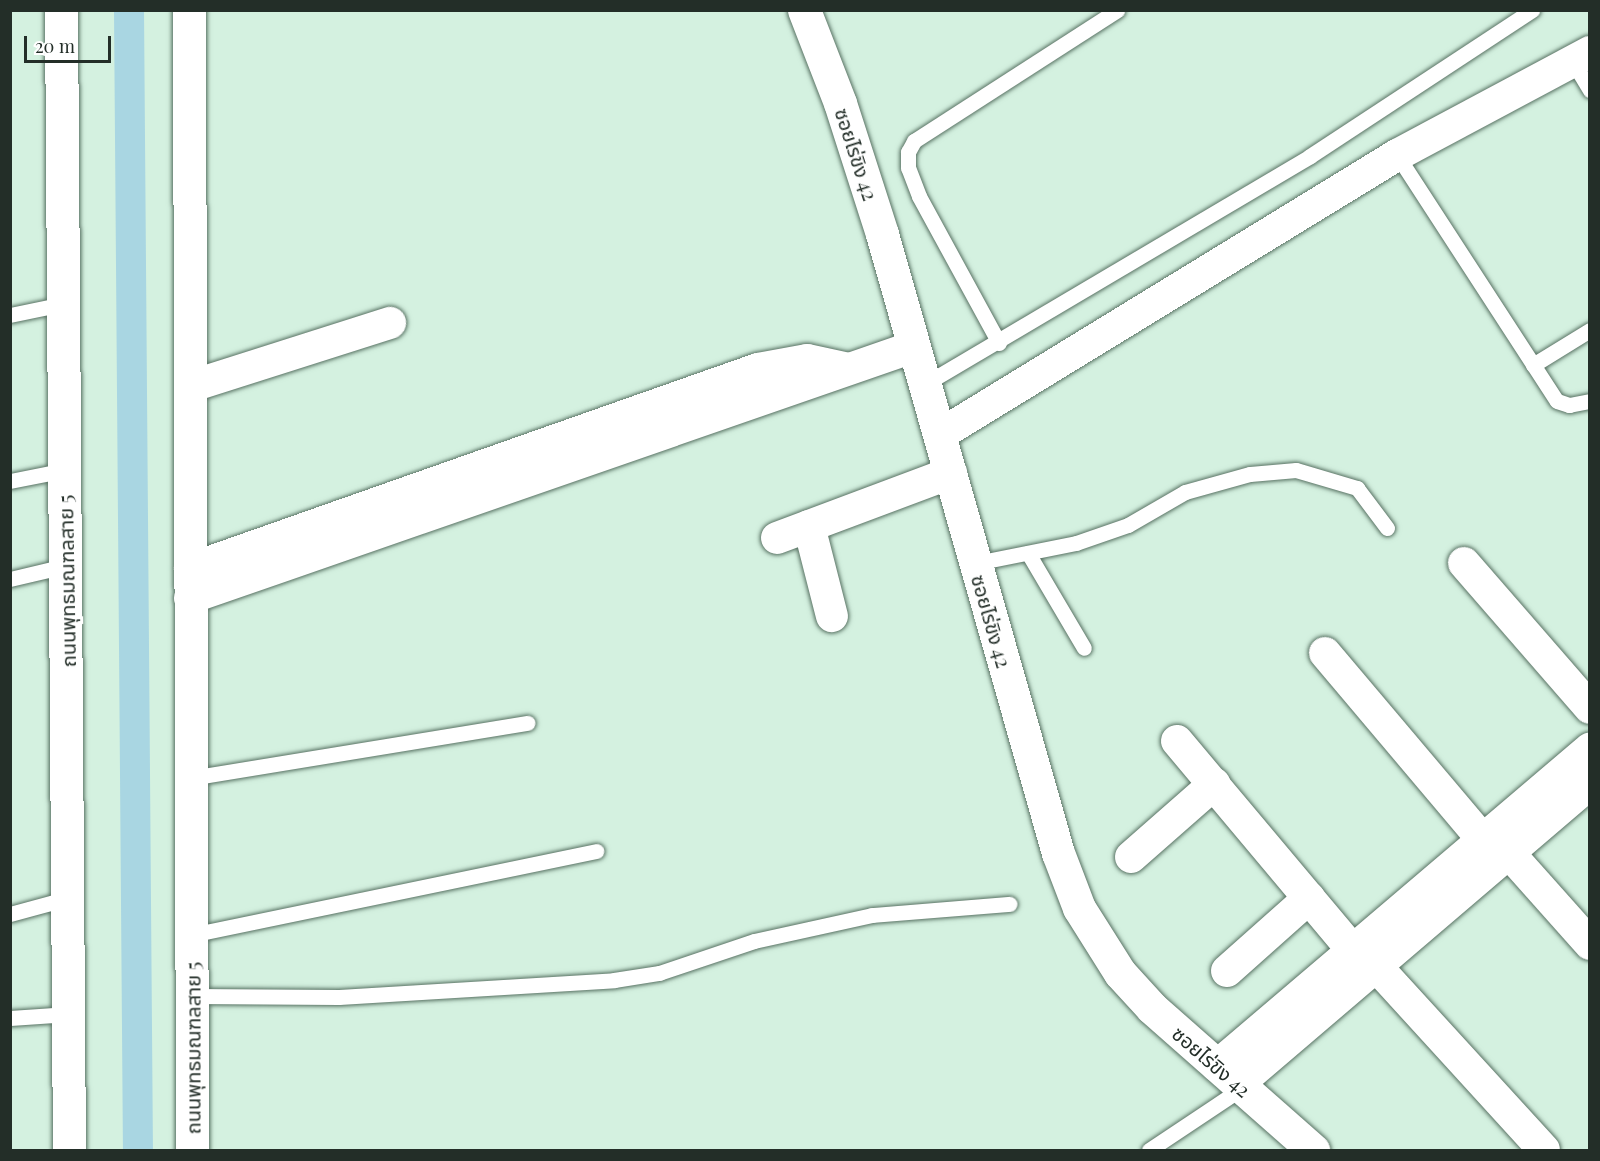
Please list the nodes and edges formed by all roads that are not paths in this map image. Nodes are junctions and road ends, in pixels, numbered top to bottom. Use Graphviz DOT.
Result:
graph roads {
  1 [pos="61,10"];
  2 [pos="189,10"];
  3 [pos="804,10"];
  4 [pos="1117,10"];
  5 [pos="1532,10"];
  6 [pos="1581,57"];
  7 [pos="1590,90"];
  8 [pos="1397,155"];
  9 [pos="63,304"];
  10 [pos="10,315"];
  11 [pos="390,323"];
  12 [pos="1590,330"];
  13 [pos="999,343"];
  14 [pos="913,347"];
  15 [pos="1533,365"];
  16 [pos="926,384"];
  17 [pos="192,386"];
  18 [pos="1590,401"];
  19 [pos="941,434"];
  20 [pos="65,470"];
  21 [pos="951,473"];
  22 [pos="10,481"];
  23 [pos="809,526"];
  24 [pos="1387,528"];
  25 [pos="777,538"];
  26 [pos="1028,553"];
  27 [pos="976,563"];
  28 [pos="1464,563"];
  29 [pos="65,566"];
  30 [pos="10,579"];
  31 [pos="190,584"];
  32 [pos="832,616"];
  33 [pos="1084,648"];
  34 [pos="1325,653"];
  35 [pos="1590,708"];
  36 [pos="528,723"];
  37 [pos="1178,741"];
  38 [pos="1590,749"];
  39 [pos="191,778"];
  40 [pos="1590,783"];
  41 [pos="1214,784"];
  42 [pos="1496,846"];
  43 [pos="596,851"];
  44 [pos="1131,857"];
  45 [pos="69,898"];
  46 [pos="1309,898"];
  47 [pos="1010,904"];
  48 [pos="10,914"];
  49 [pos="191,934"];
  50 [pos="1590,944"];
  51 [pos="1364,958"];
  52 [pos="1227,970"];
  53 [pos="191,996"];
  54 [pos="69,1014"];
  55 [pos="10,1018"];
  56 [pos="1232,1079"];
  57 [pos="69,1150"];
  58 [pos="192,1150"];
  59 [pos="1149,1150"];
  60 [pos="1313,1150"];
  61 [pos="1544,1150"];
  1 -- 9 [label="main road, ถนนพุทธมณฑลสาย 5"];
  2 -- 17 [label="main road, ถนนพุทธมณฑลสาย 5"];
  3 -- 14 [label="main road, ซอยไร่ขิง 42"];
  4 -- 13 [label="lane"];
  5 -- 13 [label="lane"];
  6 -- 7 [label="lane"];
  6 -- 8 [label="street"];
  8 -- 15 [label="lane"];
  8 -- 19 [label="street"];
  9 -- 10 [label="lane"];
  9 -- 20 [label="main road, ถนนพุทธมณฑลสาย 5"];
  11 -- 17 [label="street"];
  12 -- 15 [label="lane"];
  13 -- 16 [label="lane"];
  14 -- 16 [label="main road, ซอยไร่ขิง 42"];
  14 -- 31 [label="street"];
  15 -- 18 [label="lane"];
  16 -- 19 [label="main road, ซอยไร่ขิง 42"];
  17 -- 31 [label="main road, ถนนพุทธมณฑลสาย 5"];
  19 -- 21 [label="main road, ซอยไร่ขิง 42"];
  20 -- 22 [label="lane"];
  20 -- 29 [label="main road, ถนนพุทธมณฑลสาย 5"];
  21 -- 23 [label="street"];
  21 -- 27 [label="main road, ซอยไร่ขิง 42"];
  23 -- 25 [label="street"];
  23 -- 32 [label="street"];
  24 -- 26 [label="lane"];
  26 -- 27 [label="lane"];
  26 -- 33 [label="lane"];
  27 -- 56 [label="main road, ซอยไร่ขิง 42"];
  28 -- 35 [label="street"];
  29 -- 30 [label="lane"];
  29 -- 45 [label="main road, ถนนพุทธมณฑลสาย 5"];
  31 -- 39 [label="main road, ถนนพุทธมณฑลสาย 5"];
  34 -- 42 [label="street"];
  36 -- 39 [label="lane"];
  37 -- 41 [label="street"];
  38 -- 42 [label="street"];
  39 -- 49 [label="main road, ถนนพุทธมณฑลสาย 5"];
  40 -- 42 [label="street"];
  41 -- 44 [label="street"];
  41 -- 46 [label="street"];
  42 -- 50 [label="street"];
  42 -- 51 [label="street"];
  43 -- 49 [label="lane"];
  45 -- 48 [label="lane"];
  45 -- 54 [label="main road, ถนนพุทธมณฑลสาย 5"];
  46 -- 51 [label="street"];
  46 -- 52 [label="street"];
  47 -- 53 [label="lane"];
  49 -- 53 [label="main road, ถนนพุทธมณฑลสาย 5"];
  51 -- 56 [label="street"];
  51 -- 61 [label="street"];
  53 -- 58 [label="main road, ถนนพุทธมณฑลสาย 5"];
  54 -- 55 [label="lane"];
  54 -- 57 [label="main road, ถนนพุทธมณฑลสาย 5"];
  56 -- 59 [label="lane"];
  56 -- 60 [label="main road, ซอยไร่ขิง 42"];
}
